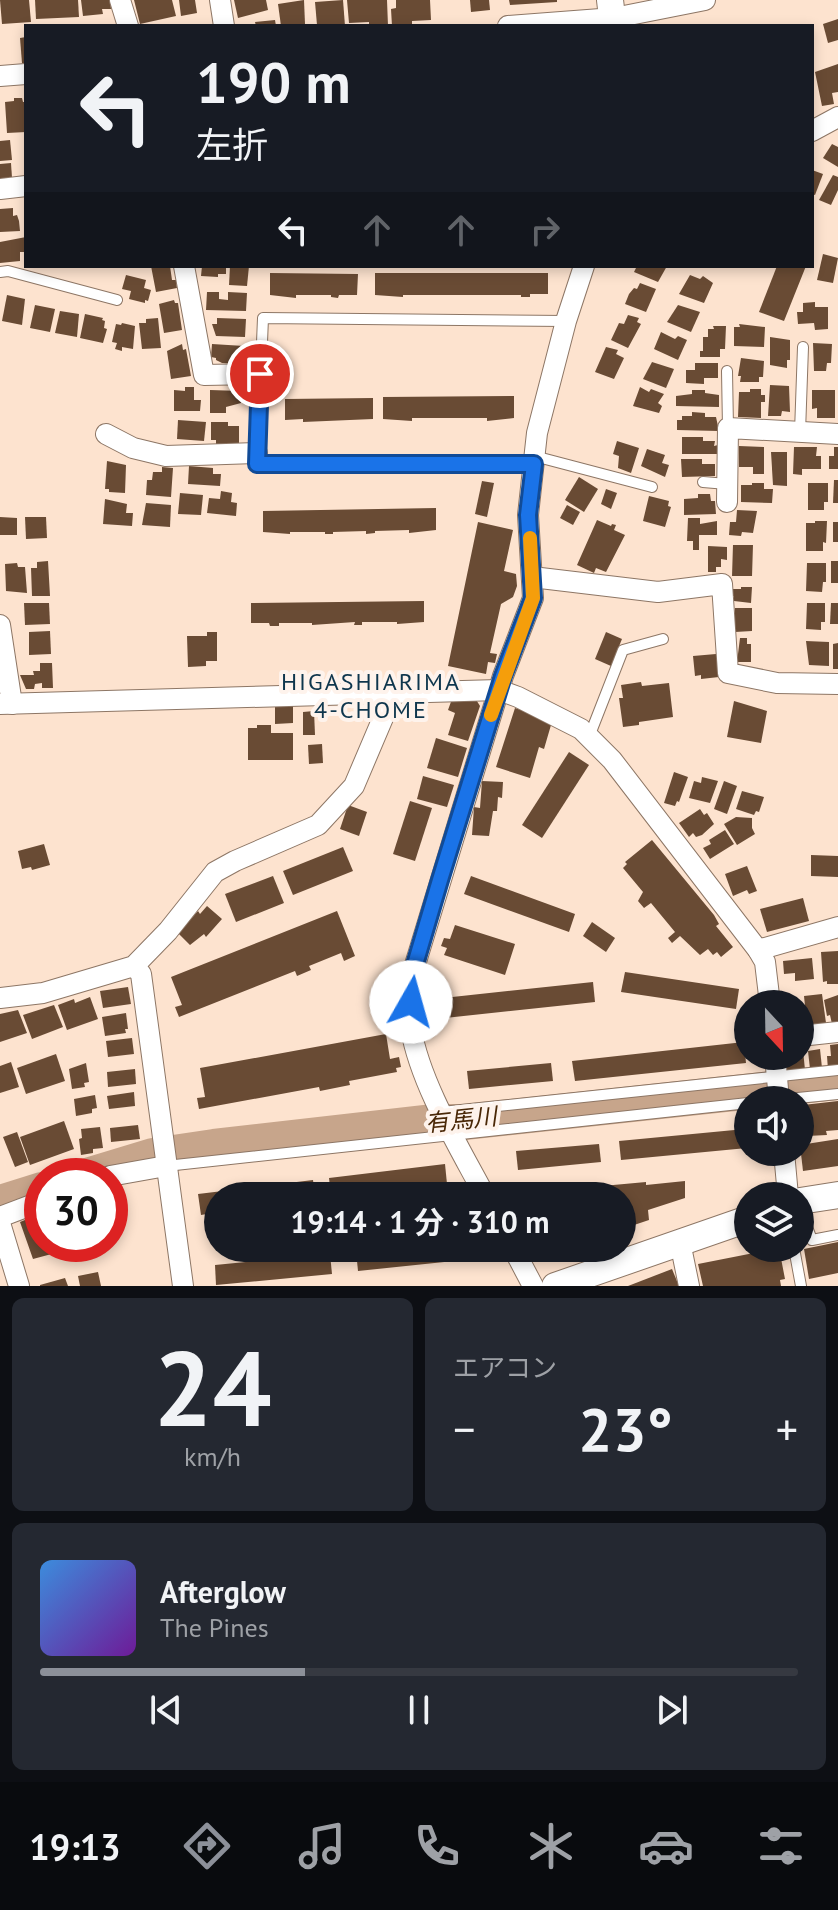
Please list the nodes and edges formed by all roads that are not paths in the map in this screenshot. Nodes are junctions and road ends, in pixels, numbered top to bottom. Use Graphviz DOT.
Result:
graph roads {
  1 [pos="120,0"];
  2 [pos="220,0"];
  3 [pos="705,0"];
  4 [pos="612,15"];
  5 [pos="127,24"];
  6 [pos="224,24"];
  7 [pos="527,24"];
  8 [pos="24,74"];
  9 [pos="0,76"];
  10 [pos="838,117"];
  11 [pos="814,130"];
  12 [pos="24,186"];
  13 [pos="0,189"];
  14 [pos="184,268"];
  15 [pos="583,268"];
  16 [pos="0,272"];
  17 [pos="117,300"];
  18 [pos="566,321"];
  19 [pos="803,347"];
  20 [pos="727,371"];
  21 [pos="260,374"];
  22 [pos="728,428"];
  23 [pos="800,432"];
  24 [pos="106,434"];
  25 [pos="838,434"];
  26 [pos="257,453"];
  27 [pos="534,460"];
  28 [pos="703,482"];
  29 [pos="652,487"];
  30 [pos="727,493"];
  31 [pos="532,577"];
  32 [pos="0,625"];
  33 [pos="663,639"];
  34 [pos="838,684"];
  35 [pos="499,690"];
  36 [pos="394,692"];
  37 [pos="6,704"];
  38 [pos="589,737"];
  39 [pos="838,927"];
  40 [pos="758,950"];
  41 [pos="134,966"];
  42 [pos="768,990"];
  43 [pos="0,998"];
  44 [pos="838,1032"];
  45 [pos="814,1035"];
  46 [pos="838,1070"];
  47 [pos="782,1086"];
  48 [pos="734,1090"];
  49 [pos="814,1091"];
  50 [pos="838,1094"];
  51 [pos="734,1105"];
  52 [pos="442,1112"];
  53 [pos="452,1136"];
  54 [pos="166,1165"];
  55 [pos="128,1171"];
  56 [pos="477,1182"];
  57 [pos="838,1195"];
  58 [pos="814,1197"];
  59 [pos="24,1208"];
  60 [pos="0,1217"];
  61 [pos="0,1223"];
  62 [pos="734,1224"];
  63 [pos="838,1235"];
  64 [pos="814,1240"];
  65 [pos="680,1242"];
  66 [pos="520,1262"];
  67 [pos="797,1262"];
  68 [pos="19,1286"];
  69 [pos="183,1286"];
  70 [pos="533,1286"];
  71 [pos="555,1286"];
  72 [pos="689,1286"];
  73 [pos="801,1286"];
  1 -- 5 [label="street"];
  2 -- 6 [label="street"];
  3 -- 4 [label="street"];
  4 -- 7 [label="street"];
  8 -- 9 [label="street"];
  10 -- 11 [label="street"];
  12 -- 13 [label="street"];
  14 -- 21 [label="street"];
  15 -- 18 [label="street"];
  16 -- 17 [label="lane"];
  18 -- 21 [label="lane"];
  18 -- 27 [label="street"];
  19 -- 23 [label="lane"];
  20 -- 22 [label="lane"];
  21 -- 26 [label="lane"];
  22 -- 23 [label="street"];
  22 -- 30 [label="street"];
  23 -- 25 [label="street"];
  24 -- 26 [label="street"];
  26 -- 27 [label="lane"];
  27 -- 29 [label="lane"];
  27 -- 31 [label="street"];
  28 -- 30 [label="lane"];
  31 -- 34 [label="street"];
  31 -- 35 [label="street"];
  32 -- 37 [label="street"];
  33 -- 38 [label="lane"];
  35 -- 36 [label="street"];
  35 -- 38 [label="street"];
  35 -- 52 [label="street"];
  36 -- 37 [label="street"];
  36 -- 41 [label="street"];
  38 -- 40 [label="street"];
  39 -- 40 [label="street"];
  40 -- 42 [label="street"];
  41 -- 43 [label="street"];
  41 -- 54 [label="street"];
  44 -- 45 [label="street"];
  46 -- 47 [label="lane"];
  48 -- 52 [label="lane"];
  49 -- 50 [label="lane"];
  51 -- 53 [label="lane"];
  52 -- 53 [label="street"];
  53 -- 54 [label="lane"];
  53 -- 56 [label="street"];
  54 -- 55 [label="street"];
  54 -- 69 [label="street"];
  57 -- 58 [label="street"];
  59 -- 60 [label="street"];
  61 -- 68 [label="street"];
  62 -- 65 [label="street"];
  63 -- 64 [label="lane"];
  65 -- 71 [label="street"];
  65 -- 72 [label="street"];
  66 -- 70 [label="street"];
  67 -- 73 [label="lane"];
}
